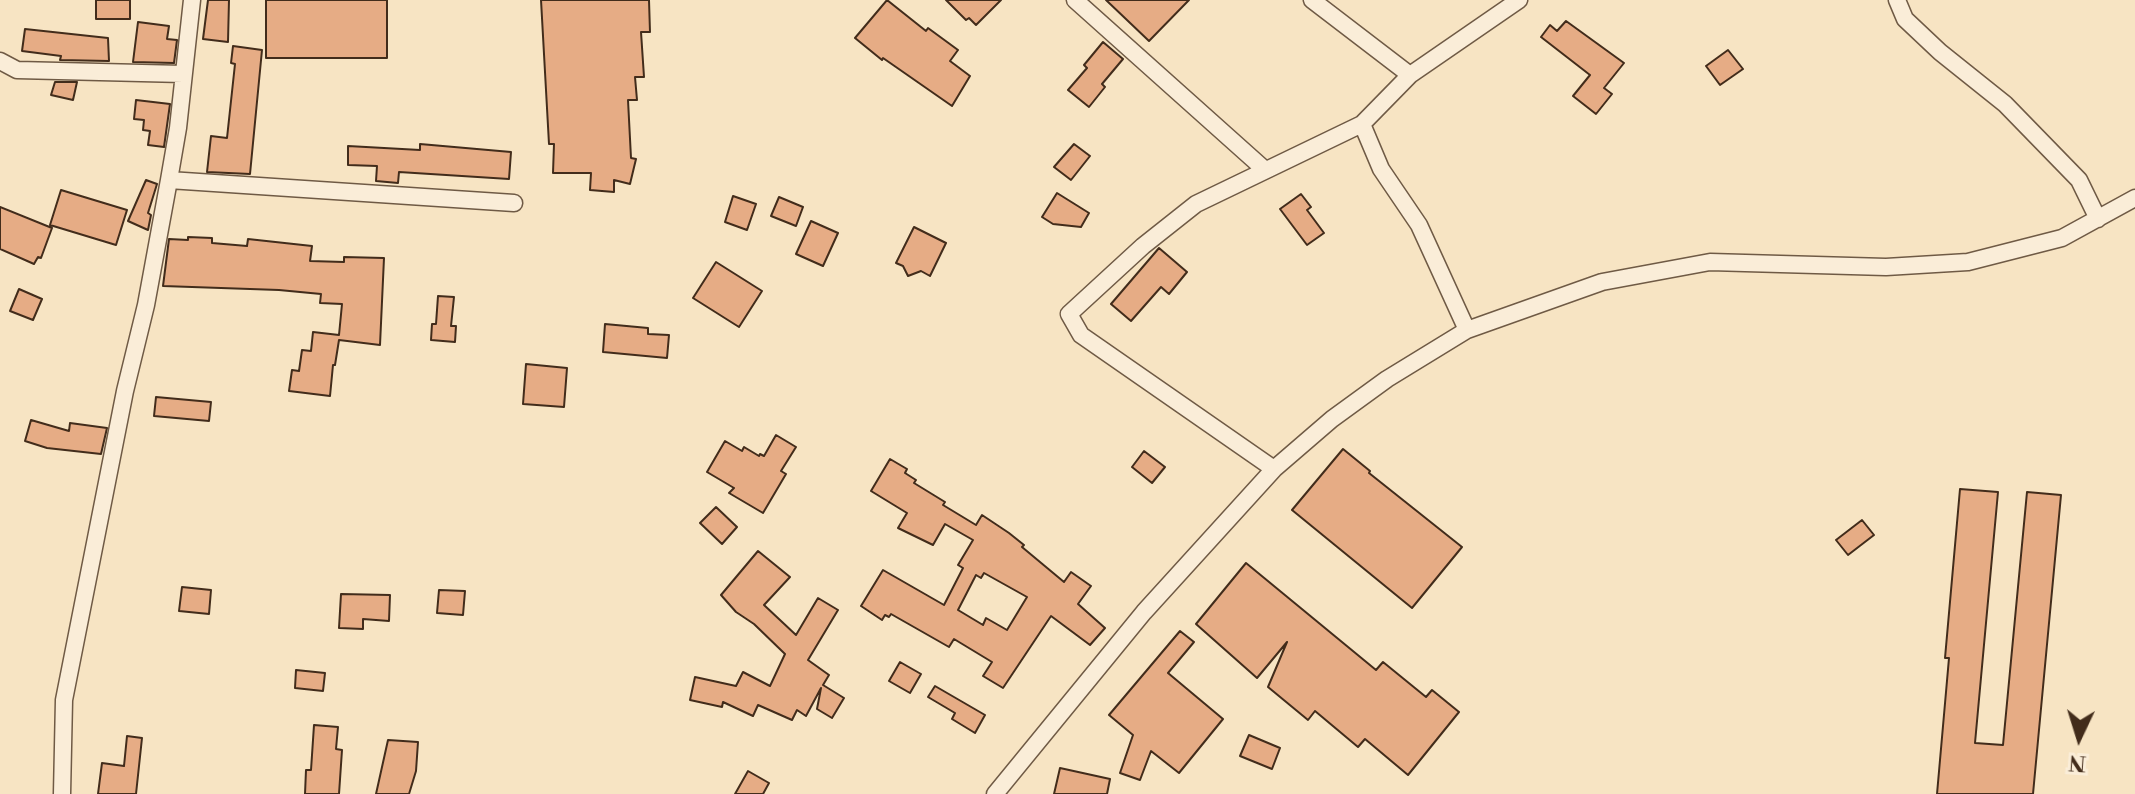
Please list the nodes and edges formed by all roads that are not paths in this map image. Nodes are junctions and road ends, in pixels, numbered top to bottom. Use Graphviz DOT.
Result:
graph roads {
  1 [pos="192,0"];
  2 [pos="1075,0"];
  3 [pos="1312,0"];
  4 [pos="1519,0"];
  5 [pos="1897,0"];
  6 [pos="0,61"];
  7 [pos="183,74"];
  8 [pos="1410,75"];
  9 [pos="1362,124"];
  10 [pos="1264,169"];
  11 [pos="169,180"];
  12 [pos="2135,198"];
  13 [pos="514,203"];
  14 [pos="2098,219"];
  15 [pos="1467,330"];
  16 [pos="1274,469"];
  17 [pos="62,794"];
  18 [pos="995,794"];
  1 -- 7 [label="street"];
  2 -- 10 [label="street"];
  3 -- 8 [label="street"];
  4 -- 8 [label="street"];
  5 -- 14 [label="street"];
  6 -- 7 [label="street"];
  7 -- 11 [label="street"];
  8 -- 9 [label="street"];
  9 -- 10 [label="street"];
  9 -- 15 [label="street"];
  10 -- 16 [label="street"];
  11 -- 13 [label="street"];
  11 -- 17 [label="street"];
  12 -- 14 [label="street"];
  14 -- 15 [label="street"];
  15 -- 16 [label="street"];
  16 -- 18 [label="street"];
}
